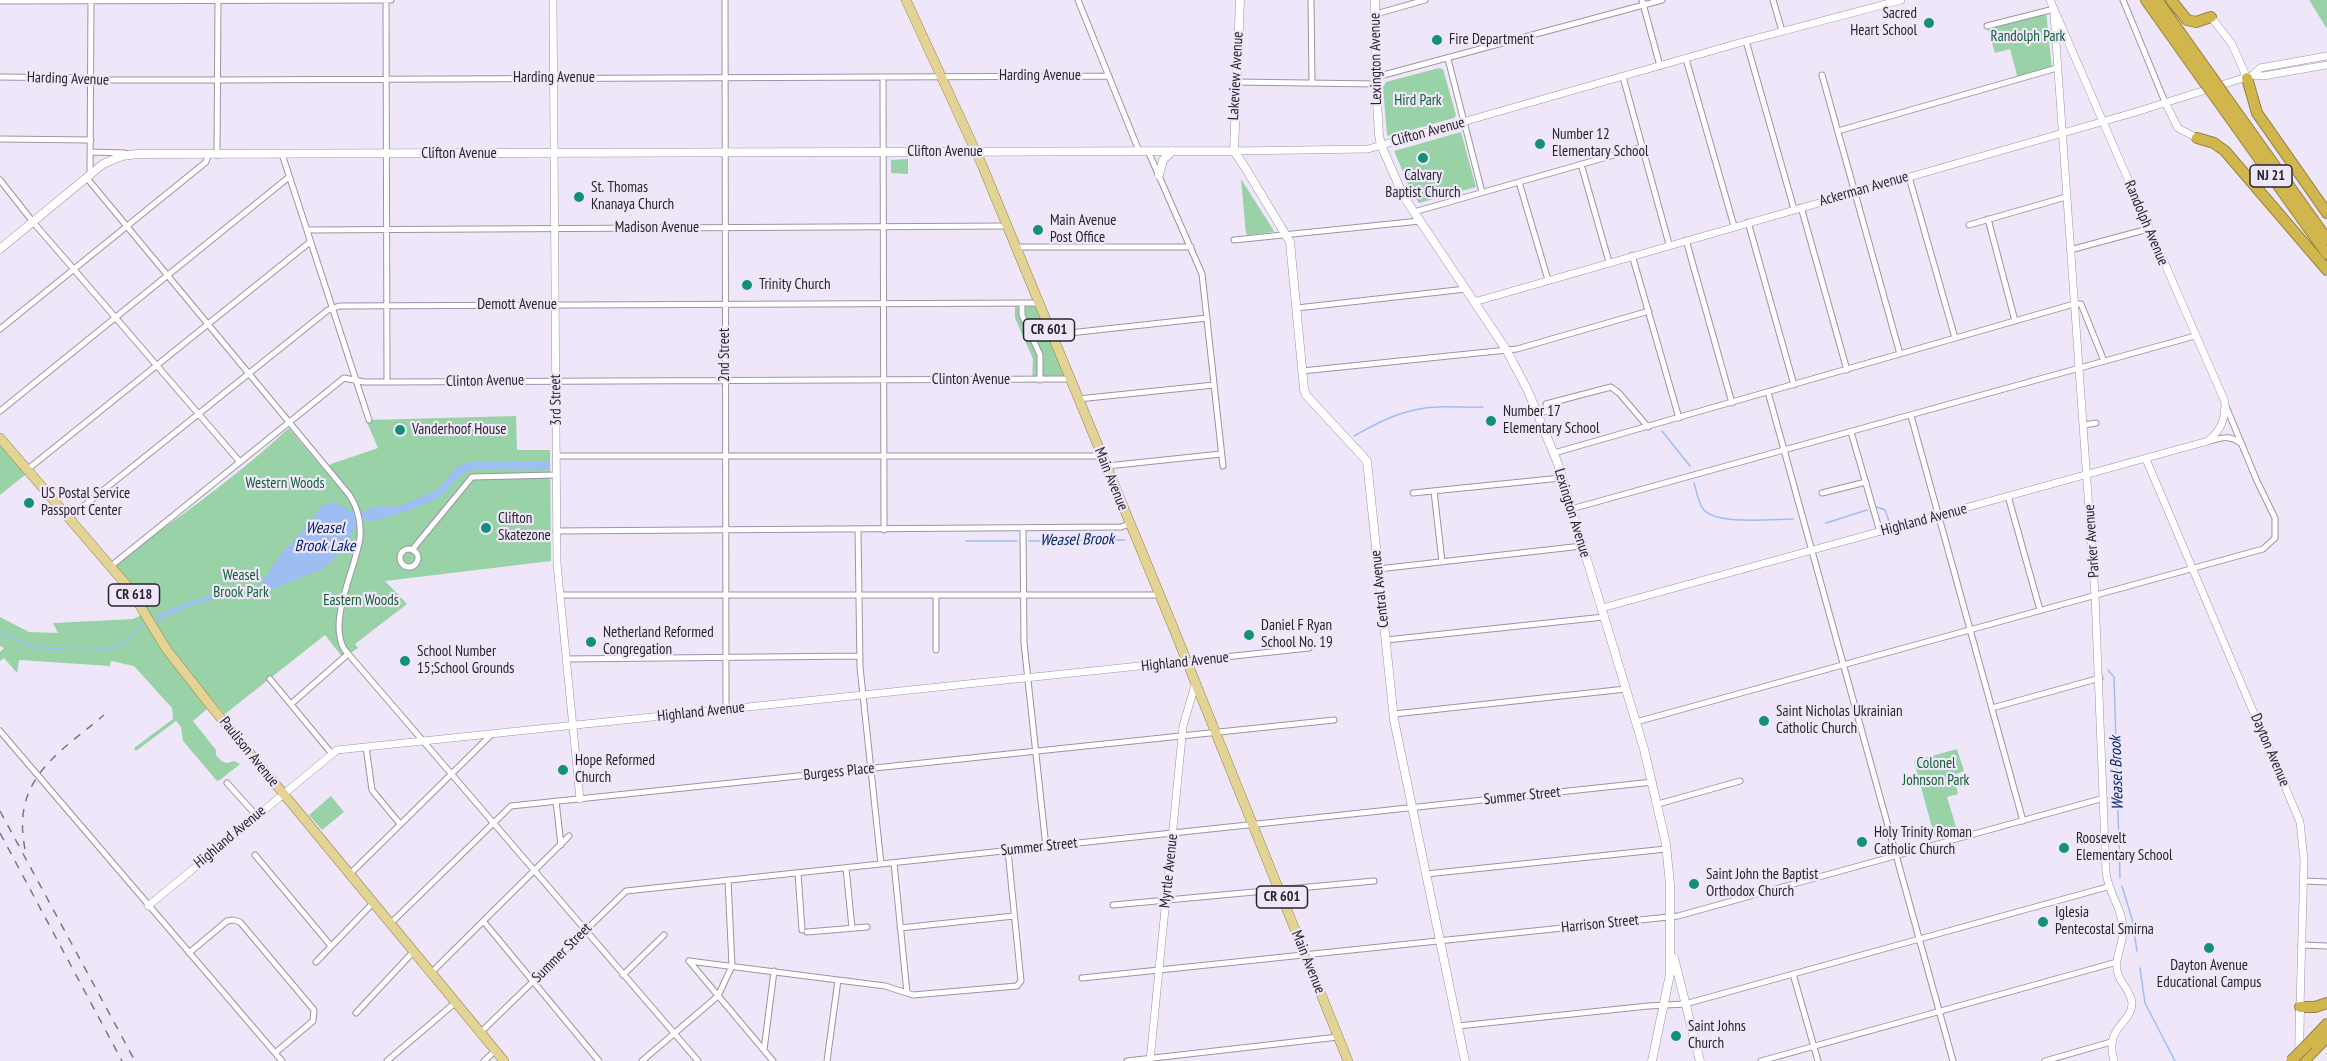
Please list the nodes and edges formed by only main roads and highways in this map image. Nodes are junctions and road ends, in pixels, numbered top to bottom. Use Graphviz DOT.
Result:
graph roads {
  1 [pos="906,0"];
  2 [pos="1240,0"];
  3 [pos="1375,0"];
  4 [pos="2146,0"];
  5 [pos="2157,0"];
  6 [pos="2171,0"];
  7 [pos="2211,17"];
  8 [pos="2206,77"];
  9 [pos="2250,77"];
  10 [pos="2220,97"];
  11 [pos="2197,138"];
  12 [pos="1172,151"];
  13 [pos="1234,151"];
  14 [pos="976,152"];
  15 [pos="1159,175"];
  16 [pos="2327,213"];
  17 [pos="2327,238"];
  18 [pos="0,249"];
  19 [pos="2327,254"];
  20 [pos="2327,270"];
  21 [pos="0,438"];
  22 [pos="1671,947"];
  23 [pos="2327,1003"];
  24 [pos="2300,1007"];
  25 [pos="2327,1024"];
  26 [pos="2327,1037"];
  27 [pos="2303,1060"];
  28 [pos="504,1061"];
  29 [pos="1348,1061"];
  30 [pos="1465,1061"];
  31 [pos="1652,1061"];
  32 [pos="1700,1061"];
  33 [pos="2291,1061"];
  1 -- 14 [label="main road, Main Avenue / CR 601"];
  2 -- 13 [label="main road, Lakeview Avenue"];
  3 -- 22 [label="main road, Lexington Avenue"];
  4 -- 8 [label="highway, NJ 21"];
  5 -- 8 [label="highway, NJ 21"];
  6 -- 7 [label="highway"];
  8 -- 10 [label="highway, NJ 21, bridge"];
  9 -- 16 [label="highway"];
  10 -- 17 [label="highway, NJ 21"];
  10 -- 19 [label="highway, NJ 21"];
  11 -- 20 [label="highway"];
  12 -- 13 [label="main road, Clifton Avenue"];
  12 -- 14 [label="main road, Clifton Avenue"];
  12 -- 15 [label="main road"];
  13 -- 30 [label="main road, Central Avenue"];
  14 -- 18 [label="main road, Clifton Avenue"];
  14 -- 29 [label="main road, Main Avenue / CR 601"];
  21 -- 28 [label="main road, Paulison Avenue / CR 618"];
  22 -- 31 [label="main road, Lexington Avenue"];
  22 -- 32 [label="main road"];
  23 -- 24 [label="highway"];
  24 -- 27 [label="main road, Dayton Avenue"];
  25 -- 33 [label="highway, bridge"];
  26 -- 27 [label="highway"];
}
